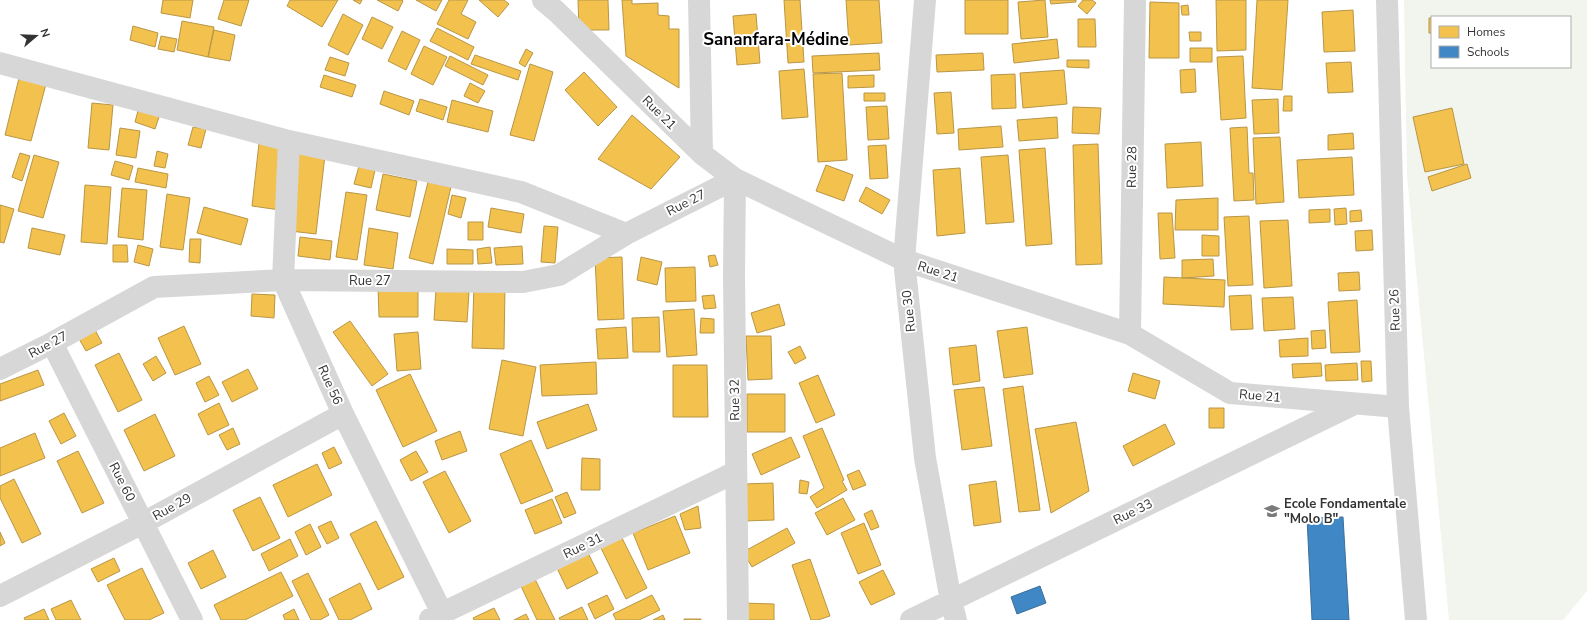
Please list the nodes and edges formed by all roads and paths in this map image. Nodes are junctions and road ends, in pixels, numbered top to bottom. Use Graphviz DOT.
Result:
graph roads {
  1 [pos="699,0"];
  2 [pos="925,0"];
  3 [pos="1135,0"];
  4 [pos="1387,0"];
  5 [pos="552,4"];
  6 [pos="0,62"];
  7 [pos="289,141"];
  8 [pos="702,154"];
  9 [pos="735,179"];
  10 [pos="626,234"];
  11 [pos="904,260"];
  12 [pos="283,280"];
  13 [pos="1130,334"];
  14 [pos="52,343"];
  15 [pos="0,369"];
  16 [pos="1354,404"];
  17 [pos="1398,408"];
  18 [pos="342,414"];
  19 [pos="736,472"];
  20 [pos="143,523"];
  21 [pos="0,596"];
  22 [pos="953,610"];
  23 [pos="436,617"];
  24 [pos="192,620"];
  25 [pos="738,620"];
  26 [pos="911,620"];
  27 [pos="1416,620"];
  1 -- 8 [label="street"];
  2 -- 11 [label="street, Rue 30"];
  3 -- 13 [label="street, Rue 28"];
  4 -- 17 [label="street, Rue 26"];
  5 -- 8 [label="street, Rue 21"];
  6 -- 7 [label="street"];
  7 -- 10 [label="street"];
  7 -- 12 [label="street, Rue 56"];
  8 -- 9 [label="street, Rue 21"];
  9 -- 10 [label="street, Rue 27"];
  9 -- 11 [label="street, Rue 21"];
  9 -- 19 [label="street, Rue 32"];
  10 -- 12 [label="street, Rue 27"];
  11 -- 13 [label="street, Rue 21"];
  11 -- 22 [label="street, Rue 30"];
  12 -- 14 [label="street, Rue 27"];
  12 -- 18 [label="street, Rue 56"];
  13 -- 16 [label="street, Rue 21"];
  14 -- 15 [label="street, Rue 27"];
  14 -- 20 [label="street, Rue 60"];
  16 -- 17 [label="street, Rue 21"];
  16 -- 22 [label="street, Rue 33"];
  17 -- 27 [label="street, Rue 26"];
  18 -- 20 [label="street, Rue 29"];
  18 -- 23 [label="street, Rue 56"];
  19 -- 23 [label="street, Rue 31"];
  19 -- 25 [label="street, Rue 32"];
  20 -- 21 [label="street, Rue 29"];
  20 -- 24 [label="street, Rue 60"];
  22 -- 26 [label="street, Rue 33"];
}
